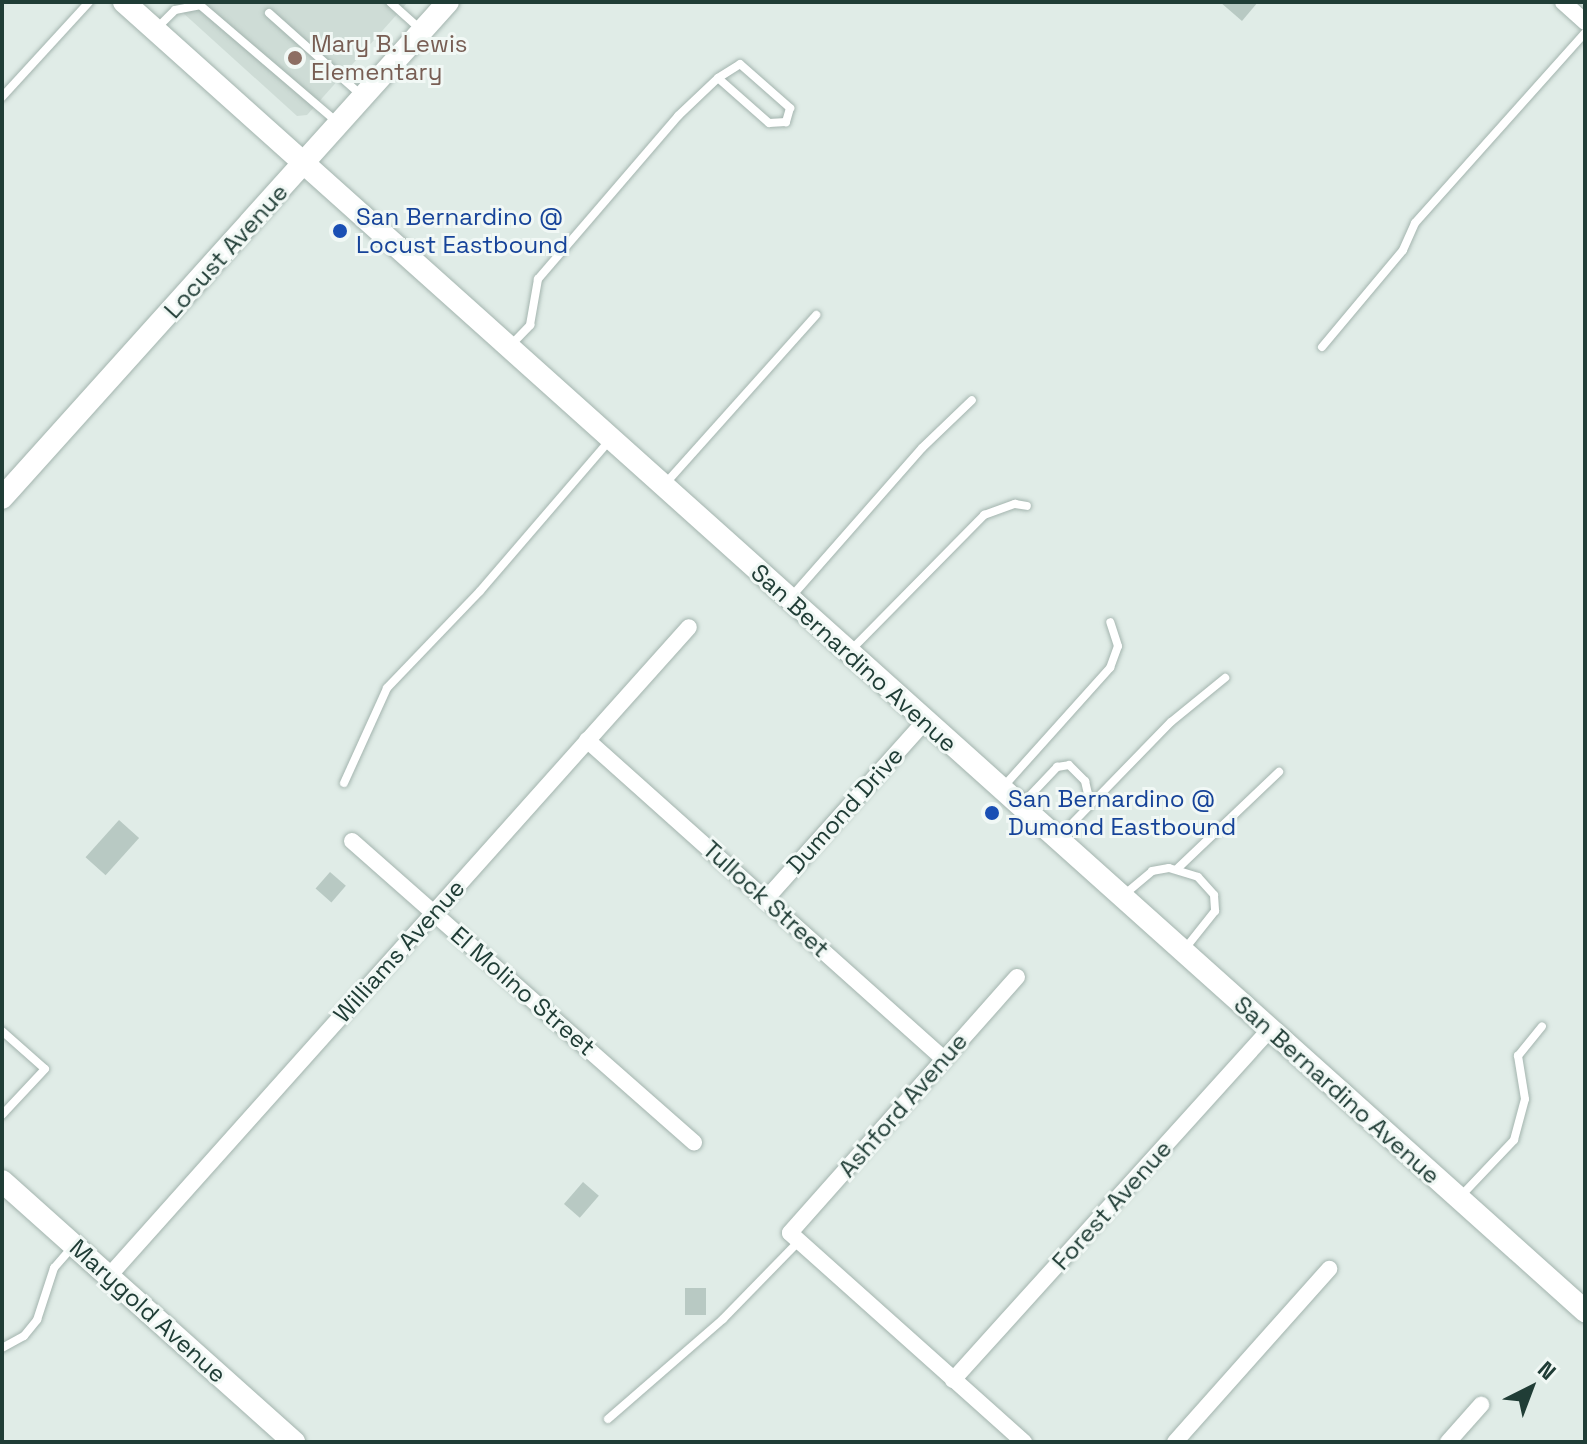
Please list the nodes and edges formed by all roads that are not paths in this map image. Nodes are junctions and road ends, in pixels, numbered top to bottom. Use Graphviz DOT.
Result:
graph roads {
  1 [pos="89,2"];
  2 [pos="124,2"];
  3 [pos="390,2"];
  4 [pos="448,2"];
  5 [pos="1563,2"];
  6 [pos="269,13"];
  7 [pos="1585,22"];
  8 [pos="156,30"];
  9 [pos="423,31"];
  10 [pos="1585,33"];
  11 [pos="718,78"];
  12 [pos="3,93"];
  13 [pos="364,98"];
  14 [pos="340,124"];
  15 [pos="303,165"];
  16 [pos="816,315"];
  17 [pos="1322,347"];
  18 [pos="508,348"];
  19 [pos="972,400"];
  20 [pos="610,440"];
  21 [pos="662,487"];
  22 [pos="2,498"];
  23 [pos="1027,506"];
  24 [pos="789,600"];
  25 [pos="1110,622"];
  26 [pos="689,627"];
  27 [pos="848,653"];
  28 [pos="1225,678"];
  29 [pos="925,721"];
  30 [pos="587,740"];
  31 [pos="1279,772"];
  32 [pos="344,783"];
  33 [pos="1001,790"];
  34 [pos="1090,803"];
  35 [pos="1020,806"];
  36 [pos="1057,840"];
  37 [pos="352,841"];
  38 [pos="1177,869"];
  39 [pos="1121,897"];
  40 [pos="766,899"];
  41 [pos="433,913"];
  42 [pos="1183,952"];
  43 [pos="1017,977"];
  44 [pos="1542,1026"];
  45 [pos="1270,1029"];
  46 [pos="2,1031"];
  47 [pos="944,1059"];
  48 [pos="2,1115"];
  49 [pos="694,1142"];
  50 [pos="2,1181"];
  51 [pos="1458,1198"];
  52 [pos="795,1237"];
  53 [pos="74,1245"];
  54 [pos="1329,1269"];
  55 [pos="109,1276"];
  56 [pos="1585,1311"];
  57 [pos="2,1348"];
  58 [pos="953,1380"];
  59 [pos="1481,1405"];
  60 [pos="608,1419"];
  61 [pos="294,1442"];
  62 [pos="1024,1442"];
  63 [pos="1175,1442"];
  64 [pos="1448,1442"];
  1 -- 12 [label="lane"];
  2 -- 8 [label="main road, San Bernardino Avenue"];
  3 -- 9 [label="lane"];
  4 -- 9 [label="main road, Locust Avenue"];
  5 -- 7 [label="street"];
  6 -- 13 [label="lane"];
  8 -- 14 [label="lane"];
  8 -- 15 [label="main road, San Bernardino Avenue"];
  9 -- 13 [label="main road, Locust Avenue"];
  10 -- 17 [label="lane"];
  11 -- 11 [label="lane"];
  11 -- 18 [label="lane"];
  13 -- 14 [label="main road, Locust Avenue"];
  14 -- 15 [label="main road, Locust Avenue"];
  15 -- 18 [label="main road, San Bernardino Avenue"];
  15 -- 22 [label="main road, Locust Avenue"];
  16 -- 21 [label="lane"];
  18 -- 20 [label="main road, San Bernardino Avenue"];
  19 -- 24 [label="lane"];
  20 -- 21 [label="main road, San Bernardino Avenue"];
  20 -- 32 [label="lane"];
  21 -- 24 [label="main road, San Bernardino Avenue"];
  23 -- 27 [label="lane"];
  24 -- 27 [label="main road, San Bernardino Avenue"];
  25 -- 33 [label="lane"];
  26 -- 30 [label="street, Williams Avenue"];
  27 -- 29 [label="main road, San Bernardino Avenue"];
  28 -- 34 [label="lane"];
  29 -- 33 [label="main road, San Bernardino Avenue"];
  29 -- 40 [label="street, Dumond Drive"];
  30 -- 40 [label="street, Tullock Street"];
  30 -- 41 [label="street, Williams Avenue"];
  31 -- 38 [label="lane"];
  33 -- 35 [label="main road, San Bernardino Avenue"];
  34 -- 35 [label="lane"];
  34 -- 36 [label="lane"];
  35 -- 36 [label="main road, San Bernardino Avenue"];
  36 -- 39 [label="main road, San Bernardino Avenue"];
  37 -- 41 [label="street, El Molino Street"];
  38 -- 39 [label="lane"];
  38 -- 42 [label="lane"];
  39 -- 42 [label="main road, San Bernardino Avenue"];
  40 -- 47 [label="street, Tullock Street"];
  41 -- 49 [label="street, El Molino Street"];
  41 -- 55 [label="street, Williams Avenue"];
  42 -- 45 [label="main road, San Bernardino Avenue"];
  43 -- 47 [label="street, Ashford Avenue"];
  44 -- 51 [label="lane"];
  45 -- 51 [label="main road, San Bernardino Avenue"];
  45 -- 58 [label="street, Forest Avenue"];
  46 -- 48 [label="lane"];
  47 -- 52 [label="street, Ashford Avenue"];
  50 -- 53 [label="main road, Marygold Avenue"];
  51 -- 56 [label="main road, San Bernardino Avenue"];
  52 -- 58 [label="street"];
  52 -- 60 [label="lane"];
  53 -- 55 [label="main road, Marygold Avenue"];
  53 -- 57 [label="lane"];
  54 -- 63 [label="street"];
  55 -- 61 [label="main road, Marygold Avenue"];
  58 -- 62 [label="street"];
  59 -- 64 [label="street"];
}
